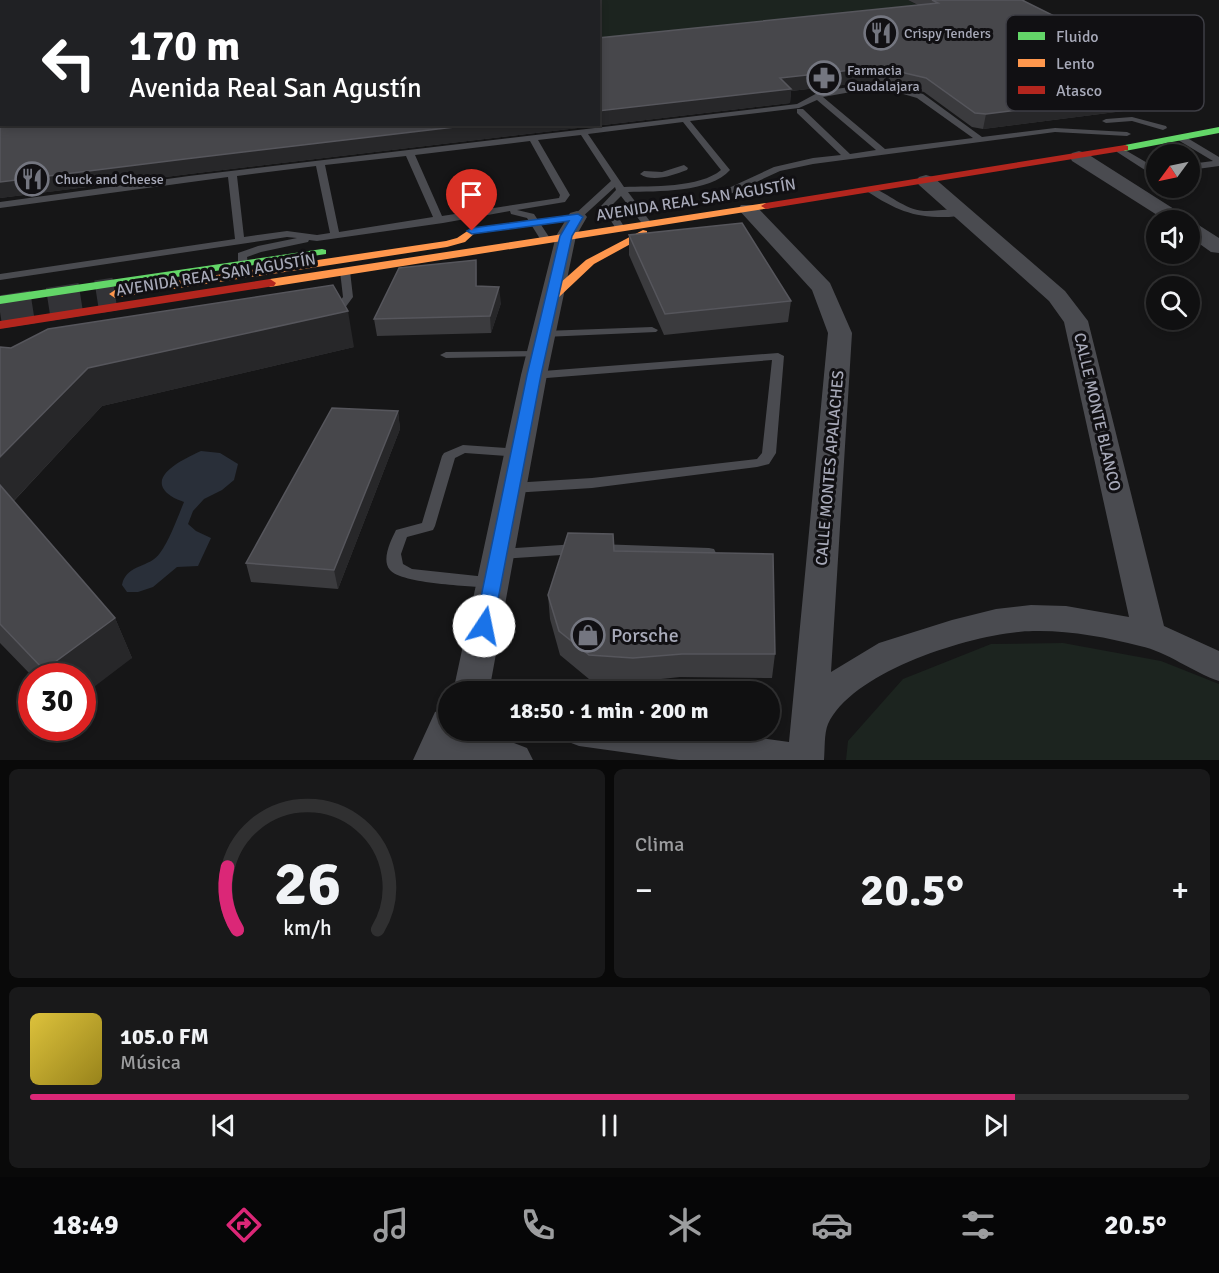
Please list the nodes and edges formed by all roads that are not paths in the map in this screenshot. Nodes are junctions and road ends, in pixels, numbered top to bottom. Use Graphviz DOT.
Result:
graph roads {
  1 [pos="818,97"];
  2 [pos="800,111"];
  3 [pos="1208,117"];
  4 [pos="685,120"];
  5 [pos="1106,121"];
  6 [pos="1163,128"];
  7 [pos="1219,130"];
  8 [pos="583,132"];
  9 [pos="1127,134"];
  10 [pos="980,138"];
  11 [pos="1181,138"];
  12 [pos="533,139"];
  13 [pos="1120,150"];
  14 [pos="883,152"];
  15 [pos="410,154"];
  16 [pos="847,156"];
  17 [pos="1079,157"];
  18 [pos="1219,162"];
  19 [pos="320,164"];
  20 [pos="1200,165"];
  21 [pos="1146,167"];
  22 [pos="684,168"];
  23 [pos="232,174"];
  24 [pos="644,174"];
  25 [pos="914,175"];
  26 [pos="618,186"];
  27 [pos="871,190"];
  28 [pos="705,200"];
  29 [pos="758,200"];
  30 [pos="0,205"];
  31 [pos="656,207"];
  32 [pos="634,209"];
  33 [pos="1162,210"];
  34 [pos="610,213"];
  35 [pos="962,213"];
  36 [pos="438,218"];
  37 [pos="676,220"];
  38 [pos="647,224"];
  39 [pos="514,226"];
  40 [pos="555,226"];
  41 [pos="620,228"];
  42 [pos="335,235"];
  43 [pos="1200,235"];
  44 [pos="317,238"];
  45 [pos="240,242"];
  46 [pos="1219,247"];
  47 [pos="243,263"];
  48 [pos="345,271"];
  49 [pos="0,277"];
  50 [pos="115,294"];
  51 [pos="554,295"];
  52 [pos="0,300"];
  53 [pos="319,316"];
  54 [pos="2,326"];
  55 [pos="652,330"];
  56 [pos="539,354"];
  57 [pos="446,355"];
  58 [pos="519,453"];
  59 [pos="511,488"];
  60 [pos="498,554"];
  61 [pos="719,554"];
  62 [pos="492,582"];
  63 [pos="1149,634"];
  64 [pos="1219,667"];
  65 [pos="473,681"];
  66 [pos="810,720"];
  67 [pos="659,741"];
  68 [pos="454,747"];
  69 [pos="514,760"];
  70 [pos="798,760"];
  71 [pos="805,760"];
  1 -- 4 [label="lane"];
  1 -- 10 [label="lane"];
  1 -- 14 [label="lane"];
  2 -- 16 [label="lane"];
  3 -- 6 [label="main road, AVENIDA REAL SAN AGUSTÍN"];
  4 -- 8 [label="lane"];
  4 -- 26 [label="lane"];
  5 -- 6 [label="lane"];
  6 -- 9 [label="main road, AVENIDA REAL SAN AGUSTÍN"];
  7 -- 11 [label="main road, AVENIDA REAL SAN AGUSTÍN"];
  8 -- 12 [label="lane"];
  8 -- 26 [label="lane"];
  9 -- 10 [label="lane"];
  9 -- 25 [label="main road, AVENIDA REAL SAN AGUSTÍN"];
  10 -- 14 [label="lane"];
  11 -- 13 [label="main road, AVENIDA REAL SAN AGUSTÍN"];
  11 -- 18 [label="lane"];
  12 -- 15 [label="lane"];
  12 -- 36 [label="lane"];
  13 -- 17 [label="main road, AVENIDA REAL SAN AGUSTÍN"];
  13 -- 21 [label="lane"];
  14 -- 16 [label="lane"];
  15 -- 19 [label="lane"];
  15 -- 36 [label="lane"];
  16 -- 28 [label="lane"];
  17 -- 25 [label="main road, AVENIDA REAL SAN AGUSTÍN"];
  17 -- 33 [label="street"];
  18 -- 20 [label="lane"];
  19 -- 23 [label="lane"];
  19 -- 42 [label="lane"];
  22 -- 24 [label="lane"];
  23 -- 30 [label="lane"];
  23 -- 45 [label="lane"];
  25 -- 27 [label="main road, AVENIDA REAL SAN AGUSTÍN"];
  25 -- 35 [label="street, CALLE MONTE BLANCO"];
  26 -- 32 [label="lane"];
  26 -- 34 [label="lane"];
  26 -- 40 [label="lane"];
  27 -- 29 [label="main road, AVENIDA REAL SAN AGUSTÍN"];
  27 -- 35 [label="lane"];
  28 -- 29 [label="main road, AVENIDA REAL SAN AGUSTÍN"];
  29 -- 37 [label="main road, AVENIDA REAL SAN AGUSTÍN"];
  29 -- 66 [label="street, CALLE MONTES APALACHES"];
  31 -- 32 [label="main road, AVENIDA REAL SAN AGUSTÍN"];
  32 -- 34 [label="main road, AVENIDA REAL SAN AGUSTÍN"];
  32 -- 38 [label="lane"];
  34 -- 40 [label="main road, AVENIDA REAL SAN AGUSTÍN"];
  34 -- 41 [label="lane"];
  35 -- 63 [label="street, CALLE MONTE BLANCO"];
  36 -- 40 [label="lane"];
  36 -- 42 [label="lane"];
  37 -- 38 [label="main road, AVENIDA REAL SAN AGUSTÍN"];
  37 -- 51 [label="main road"];
  38 -- 41 [label="main road, AVENIDA REAL SAN AGUSTÍN"];
  39 -- 40 [label="main road, AVENIDA REAL SAN AGUSTÍN"];
  40 -- 41 [label="main road, AVENIDA REAL SAN AGUSTÍN"];
  40 -- 48 [label="main road, AVENIDA REAL SAN AGUSTÍN"];
  40 -- 51 [label="street"];
  42 -- 44 [label="lane"];
  43 -- 46 [label="street"];
  44 -- 45 [label="lane"];
  44 -- 47 [label="lane"];
  45 -- 49 [label="lane"];
  47 -- 50 [label="main road, AVENIDA REAL SAN AGUSTÍN"];
  47 -- 52 [label="main road, AVENIDA REAL SAN AGUSTÍN"];
  48 -- 53 [label="lane"];
  48 -- 54 [label="main road, AVENIDA REAL SAN AGUSTÍN"];
  51 -- 56 [label="street"];
  55 -- 56 [label="lane"];
  56 -- 57 [label="lane"];
  56 -- 58 [label="street"];
  56 -- 59 [label="lane"];
  58 -- 59 [label="street"];
  58 -- 62 [label="lane"];
  59 -- 60 [label="street"];
  60 -- 61 [label="lane"];
  60 -- 62 [label="street"];
  62 -- 65 [label="street"];
  63 -- 64 [label="street"];
  63 -- 66 [label="street"];
  66 -- 71 [label="street, CALLE MONTES APALACHES"];
  67 -- 70 [label="street"];
  68 -- 69 [label="street"];
}
